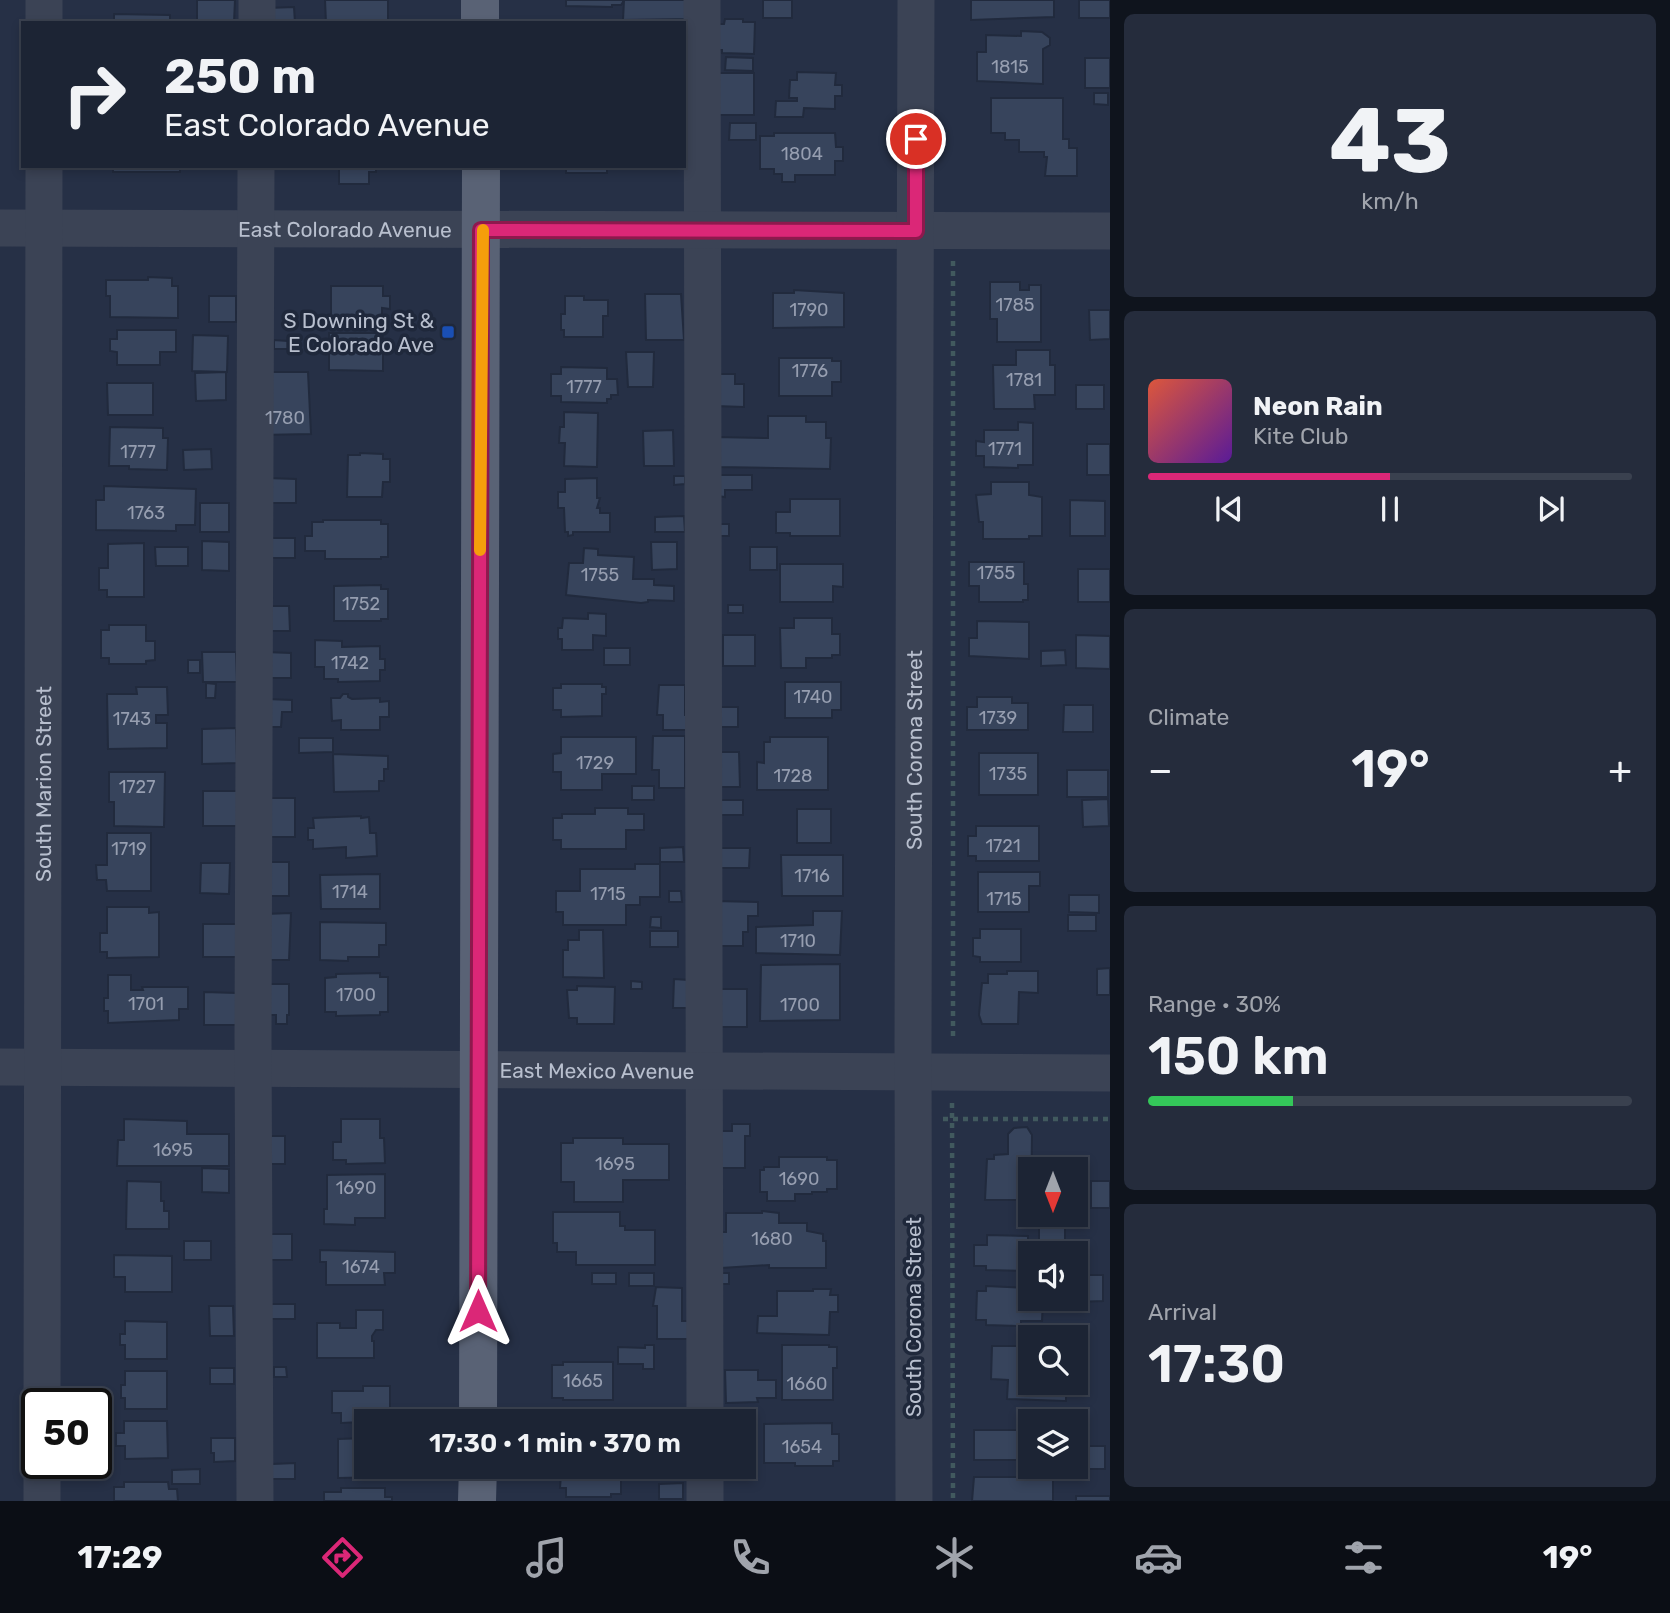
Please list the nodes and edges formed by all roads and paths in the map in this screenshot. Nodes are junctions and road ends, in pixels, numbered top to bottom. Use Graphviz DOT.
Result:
graph roads {
  1 [pos="44,0"];
  2 [pos="257,0"];
  3 [pos="480,0"];
  4 [pos="702,0"];
  5 [pos="916,0"];
  6 [pos="44,21"];
  7 [pos="257,21"];
  8 [pos="480,21"];
  9 [pos="44,168"];
  10 [pos="256,168"];
  11 [pos="481,168"];
  12 [pos="0,228"];
  13 [pos="44,228"];
  14 [pos="255,229"];
  15 [pos="481,230"];
  16 [pos="703,230"];
  17 [pos="916,231"];
  18 [pos="1110,231"];
  19 [pos="953,256"];
  20 [pos="953,1042"];
  21 [pos="0,1067"];
  22 [pos="43,1068"];
  23 [pos="253,1068"];
  24 [pos="478,1070"];
  25 [pos="705,1071"];
  26 [pos="913,1072"];
  27 [pos="1110,1073"];
  28 [pos="952,1102"];
  29 [pos="939,1119"];
  30 [pos="952,1119"];
  31 [pos="1110,1119"];
  32 [pos="42,1388"];
  33 [pos="478,1409"];
  34 [pos="705,1409"];
  35 [pos="42,1479"];
  36 [pos="478,1479"];
  37 [pos="705,1479"];
  38 [pos="42,1501"];
  39 [pos="256,1501"];
  40 [pos="477,1501"];
  41 [pos="705,1501"];
  42 [pos="914,1501"];
  43 [pos="953,1501"];
  1 -- 6 [label="street"];
  2 -- 7 [label="street"];
  3 -- 8 [label="main road"];
  4 -- 16 [label="street"];
  5 -- 17 [label="street, South Corona Street"];
  9 -- 13 [label="street, South Marion Street"];
  10 -- 14 [label="street"];
  11 -- 15 [label="main road"];
  12 -- 13 [label="street, East Colorado Avenue"];
  13 -- 14 [label="street, East Colorado Avenue"];
  13 -- 22 [label="street, South Marion Street"];
  14 -- 15 [label="street, East Colorado Avenue"];
  14 -- 23 [label="street"];
  15 -- 16 [label="street, East Colorado Avenue"];
  15 -- 24 [label="main road"];
  16 -- 17 [label="street, East Colorado Avenue"];
  16 -- 25 [label="street"];
  17 -- 18 [label="street, East Colorado Avenue"];
  17 -- 26 [label="street, South Corona Street"];
  19 -- 20 [label="path"];
  21 -- 22 [label="street, East Mexico Avenue"];
  22 -- 23 [label="street, East Mexico Avenue"];
  22 -- 32 [label="street, South Marion Street"];
  23 -- 24 [label="street, East Mexico Avenue"];
  23 -- 39 [label="street"];
  24 -- 25 [label="street, East Mexico Avenue"];
  24 -- 33 [label="main road"];
  25 -- 26 [label="street, East Mexico Avenue"];
  25 -- 34 [label="street"];
  26 -- 27 [label="street, East Mexico Avenue"];
  26 -- 42 [label="street, South Corona Street"];
  28 -- 30 [label="path"];
  29 -- 30 [label="path"];
  30 -- 31 [label="path"];
  30 -- 43 [label="path"];
  35 -- 38 [label="street"];
  36 -- 40 [label="main road"];
  37 -- 41 [label="street"];
}
